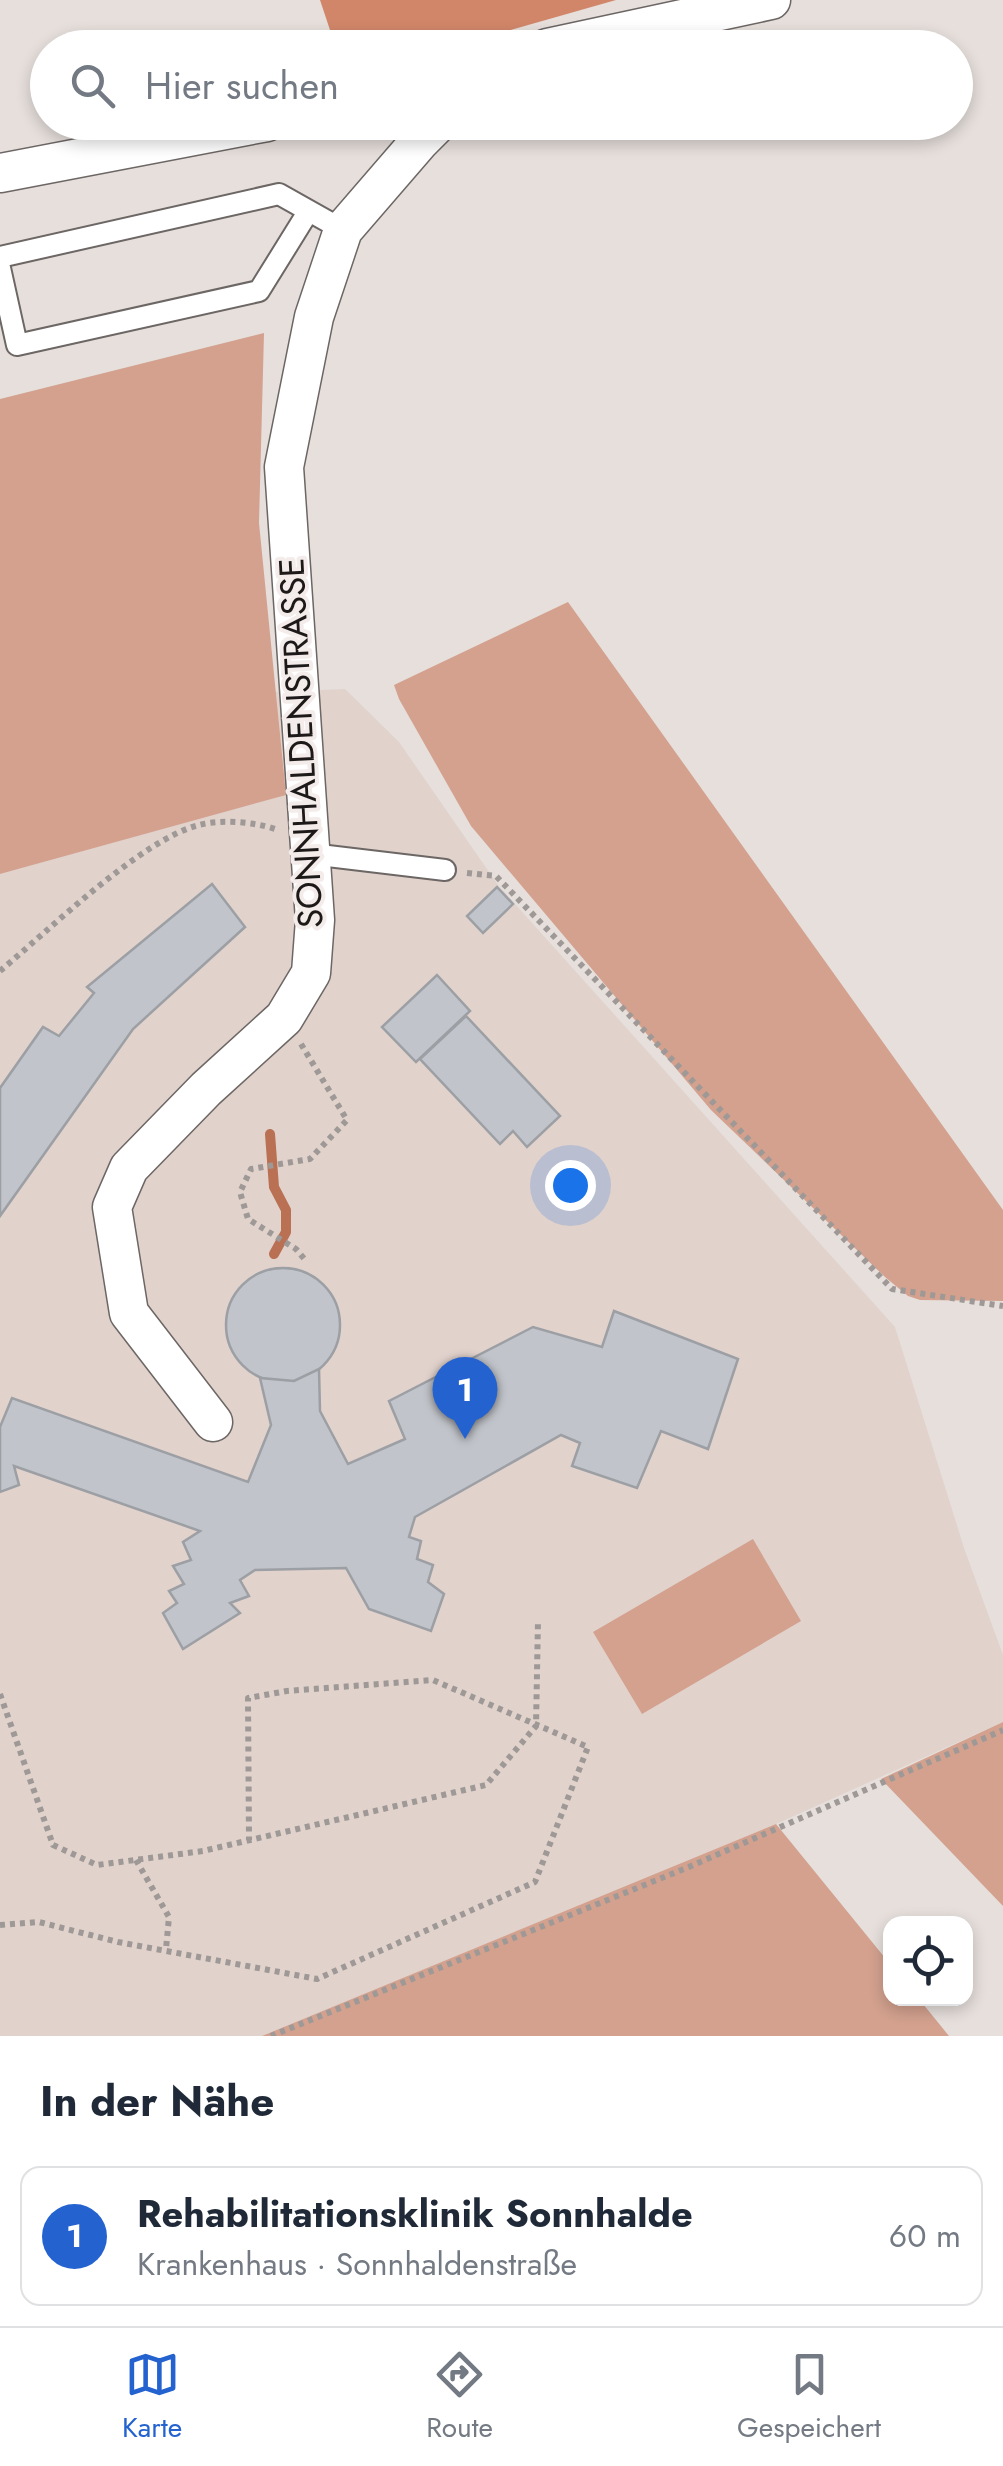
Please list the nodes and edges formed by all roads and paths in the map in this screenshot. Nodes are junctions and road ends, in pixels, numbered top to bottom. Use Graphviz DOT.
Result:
graph roads {
  1 [pos="771,0"];
  2 [pos="631,30"];
  3 [pos="173,140"];
  4 [pos="420,140"];
  5 [pos="0,173"];
  6 [pos="308,212"];
  7 [pos="342,230"];
  8 [pos="0,257"];
  9 [pos="0,268"];
  10 [pos="310,847"];
  11 [pos="445,870"];
  12 [pos="0,970"];
  13 [pos="284,1018"];
  14 [pos="306,1262"];
  15 [pos="1003,1306"];
  16 [pos="213,1422"];
  17 [pos="538,1620"];
  18 [pos="0,1694"];
  19 [pos="536,1726"];
  20 [pos="1003,1730"];
  21 [pos="249,1840"];
  22 [pos="136,1860"];
  23 [pos="0,1925"];
  24 [pos="166,1949"];
  25 [pos="272,2036"];
  1 -- 2 [label="street"];
  3 -- 5 [label="street"];
  4 -- 7 [label="street, SONNHALDENSTRASSE"];
  6 -- 7 [label="lane"];
  6 -- 8 [label="lane"];
  6 -- 9 [label="lane"];
  7 -- 10 [label="street, SONNHALDENSTRASSE"];
  10 -- 11 [label="lane"];
  10 -- 12 [label="path"];
  10 -- 13 [label="street, SONNHALDENSTRASSE"];
  11 -- 15 [label="path"];
  13 -- 14 [label="path"];
  13 -- 16 [label="street, SONNHALDENSTRASSE"];
  17 -- 19 [label="path"];
  18 -- 22 [label="path"];
  19 -- 21 [label="path"];
  19 -- 21 [label="path"];
  19 -- 24 [label="path"];
  20 -- 25 [label="path"];
  21 -- 22 [label="path"];
  22 -- 24 [label="path"];
  23 -- 24 [label="path"];
}
